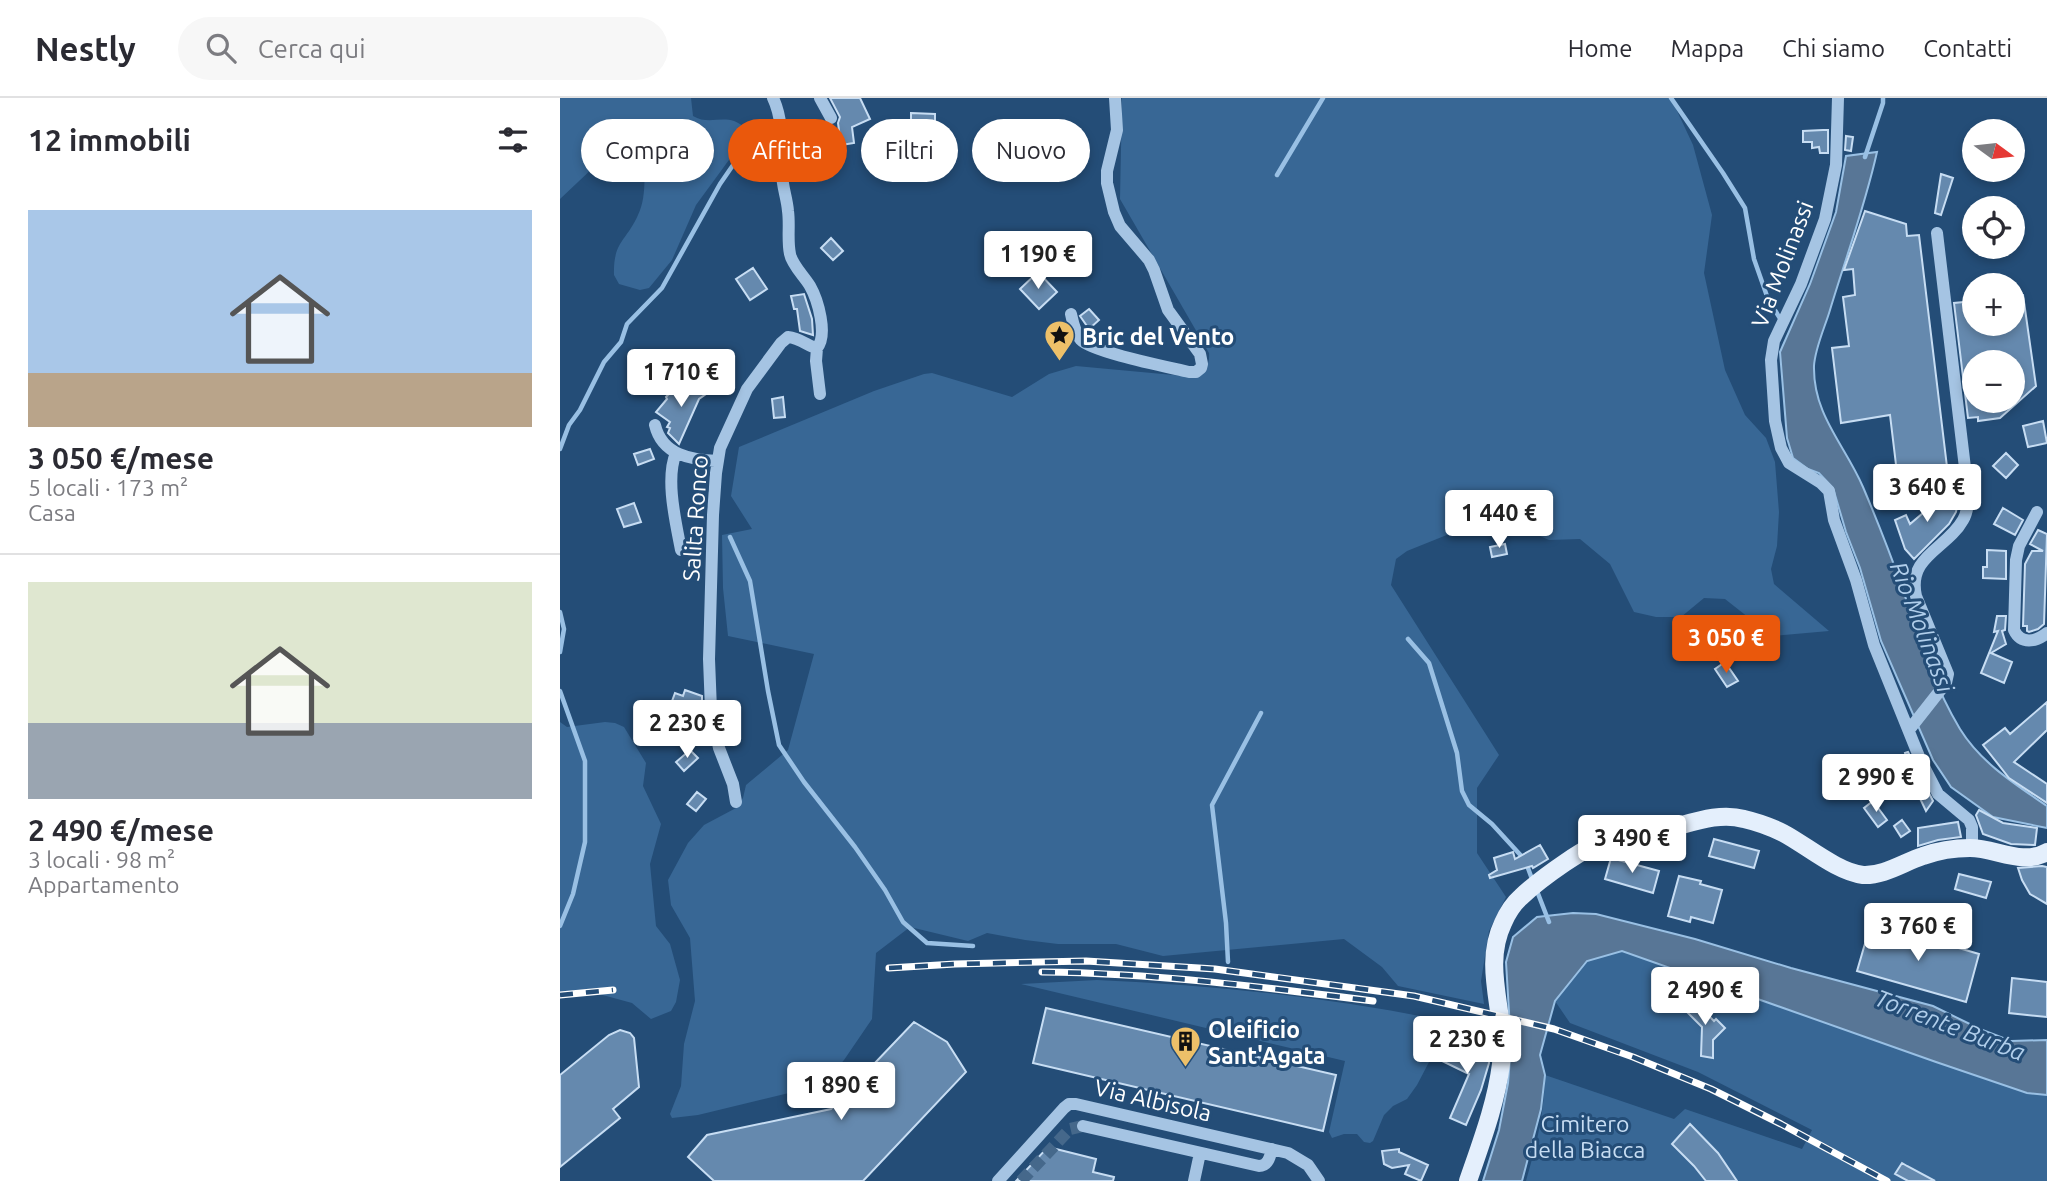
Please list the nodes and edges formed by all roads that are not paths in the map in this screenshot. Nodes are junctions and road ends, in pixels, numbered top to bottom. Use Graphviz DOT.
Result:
graph roads {
  1 [pos="774,98"];
  2 [pos="820,98"];
  3 [pos="1115,98"];
  4 [pos="1838,98"];
  5 [pos="831,118"];
  6 [pos="1937,233"];
  7 [pos="1070,314"];
  8 [pos="817,348"];
  9 [pos="820,394"];
  10 [pos="655,425"];
  11 [pos="676,453"];
  12 [pos="718,461"];
  13 [pos="2037,512"];
  14 [pos="681,550"];
  15 [pos="2047,633"];
  16 [pos="1911,727"];
  17 [pos="736,802"];
  18 [pos="1972,848"];
  19 [pos="2047,852"];
  20 [pos="1083,1126"];
  21 [pos="1272,1149"];
  22 [pos="1200,1153"];
  23 [pos="998,1181"];
  24 [pos="1200,1181"];
  25 [pos="1319,1181"];
  26 [pos="1468,1181"];
  1 -- 8 [label="street"];
  2 -- 5 [label="street"];
  3 -- 7 [label="street"];
  4 -- 16 [label="street, Via Molinassi"];
  6 -- 16 [label="street"];
  8 -- 9 [label="street"];
  8 -- 12 [label="street, Salita Ronco"];
  10 -- 11 [label="street"];
  11 -- 12 [label="street"];
  11 -- 14 [label="street"];
  12 -- 17 [label="street, Salita Ronco"];
  13 -- 15 [label="street"];
  16 -- 18 [label="street, Via Molinassi"];
  18 -- 19 [label="main road"];
  18 -- 26 [label="main road"];
  20 -- 22 [label="street"];
  21 -- 22 [label="street"];
  21 -- 23 [label="street, Via Albisola"];
  21 -- 25 [label="street, Via Albisola"];
  22 -- 24 [label="street"];
}
